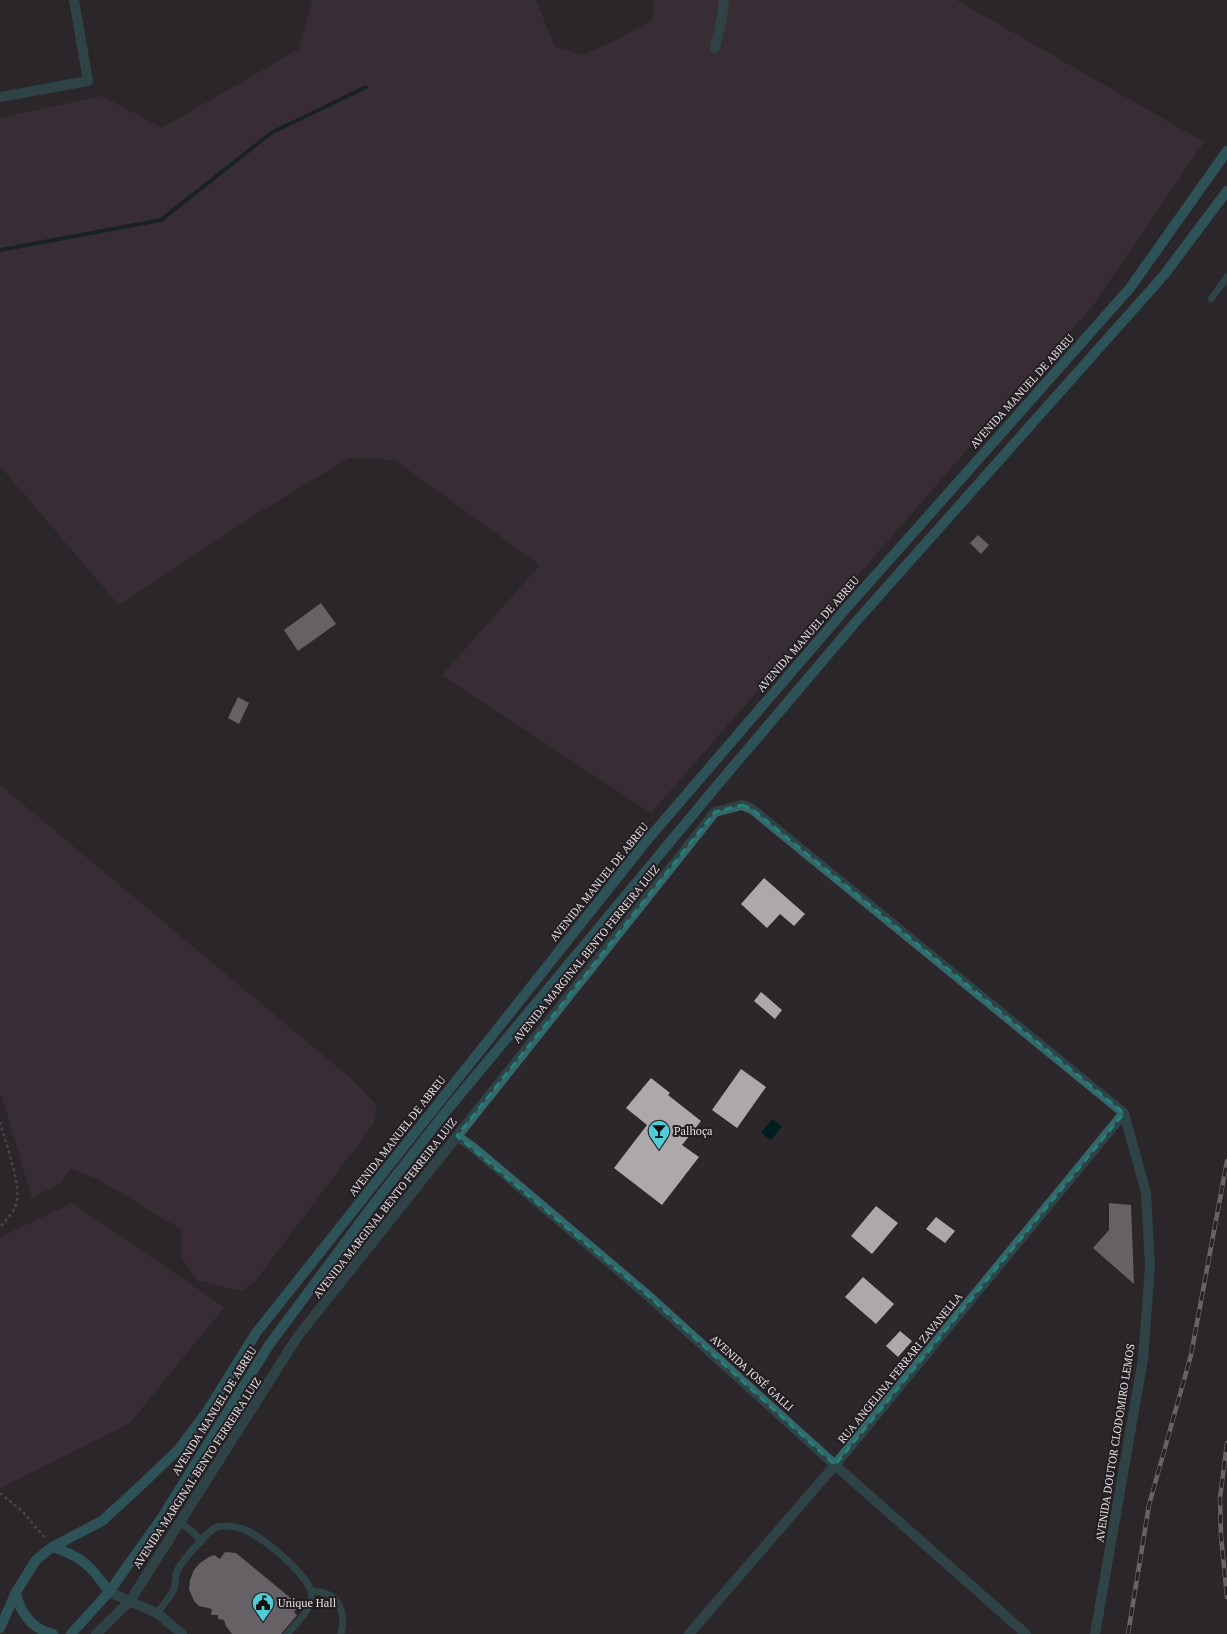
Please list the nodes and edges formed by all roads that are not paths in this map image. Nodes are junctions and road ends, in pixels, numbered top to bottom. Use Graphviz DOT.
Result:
graph roads {
  1 [pos="74,0"];
  2 [pos="724,0"];
  3 [pos="715,48"];
  4 [pos="0,97"];
  5 [pos="1227,151"];
  6 [pos="1227,191"];
  7 [pos="1227,277"];
  8 [pos="1211,299"];
  9 [pos="1124,1113"];
  10 [pos="457,1136"];
  11 [pos="835,1465"];
  12 [pos="180,1522"];
  13 [pos="201,1542"];
  14 [pos="52,1548"];
  15 [pos="311,1591"];
  16 [pos="16,1592"];
  17 [pos="110,1592"];
  18 [pos="130,1601"];
  19 [pos="157,1613"];
  20 [pos="0,1628"];
  21 [pos="53,1634"];
  22 [pos="71,1634"];
  23 [pos="96,1634"];
  24 [pos="182,1634"];
  25 [pos="287,1634"];
  26 [pos="341,1634"];
  27 [pos="689,1634"];
  28 [pos="1026,1634"];
  29 [pos="1095,1634"];
  1 -- 4 [label="street"];
  2 -- 3 [label="street"];
  5 -- 14 [label="main road, AVENIDA MANUEL DE ABREU"];
  6 -- 17 [label="main road, AVENIDA MANUEL DE ABREU"];
  7 -- 8 [label="lane"];
  9 -- 10 [label="street, AVENIDA MARGINAL BENTO FERREIRA LUIZ"];
  9 -- 11 [label="street, RUA ANGELINA FERRARI ZAVANELLA"];
  9 -- 29 [label="street, AVENIDA DOUTOR CLODOMIRO LEMOS"];
  10 -- 11 [label="street, AVENIDA JOSÉ GALLI"];
  10 -- 12 [label="street, AVENIDA MARGINAL BENTO FERREIRA LUIZ"];
  11 -- 27 [label="street, RUA ANGELINA FERRARI ZAVANELLA"];
  11 -- 28 [label="street, AVENIDA JOSÉ GALLI"];
  12 -- 13 [label="lane"];
  12 -- 18 [label="street, AVENIDA MARGINAL BENTO FERREIRA LUIZ"];
  13 -- 15 [label="lane"];
  13 -- 19 [label="lane"];
  14 -- 16 [label="main road, AVENIDA MANUEL DE ABREU"];
  14 -- 17 [label="main road"];
  15 -- 25 [label="lane"];
  15 -- 26 [label="lane"];
  16 -- 20 [label="main road, AVENIDA MANUEL DE ABREU"];
  16 -- 21 [label="main road"];
  17 -- 18 [label="street"];
  17 -- 22 [label="main road, AVENIDA MANUEL DE ABREU"];
  18 -- 19 [label="street"];
  18 -- 23 [label="street, AVENIDA MARGINAL BENTO FERREIRA LUIZ"];
  19 -- 24 [label="street"];
}
